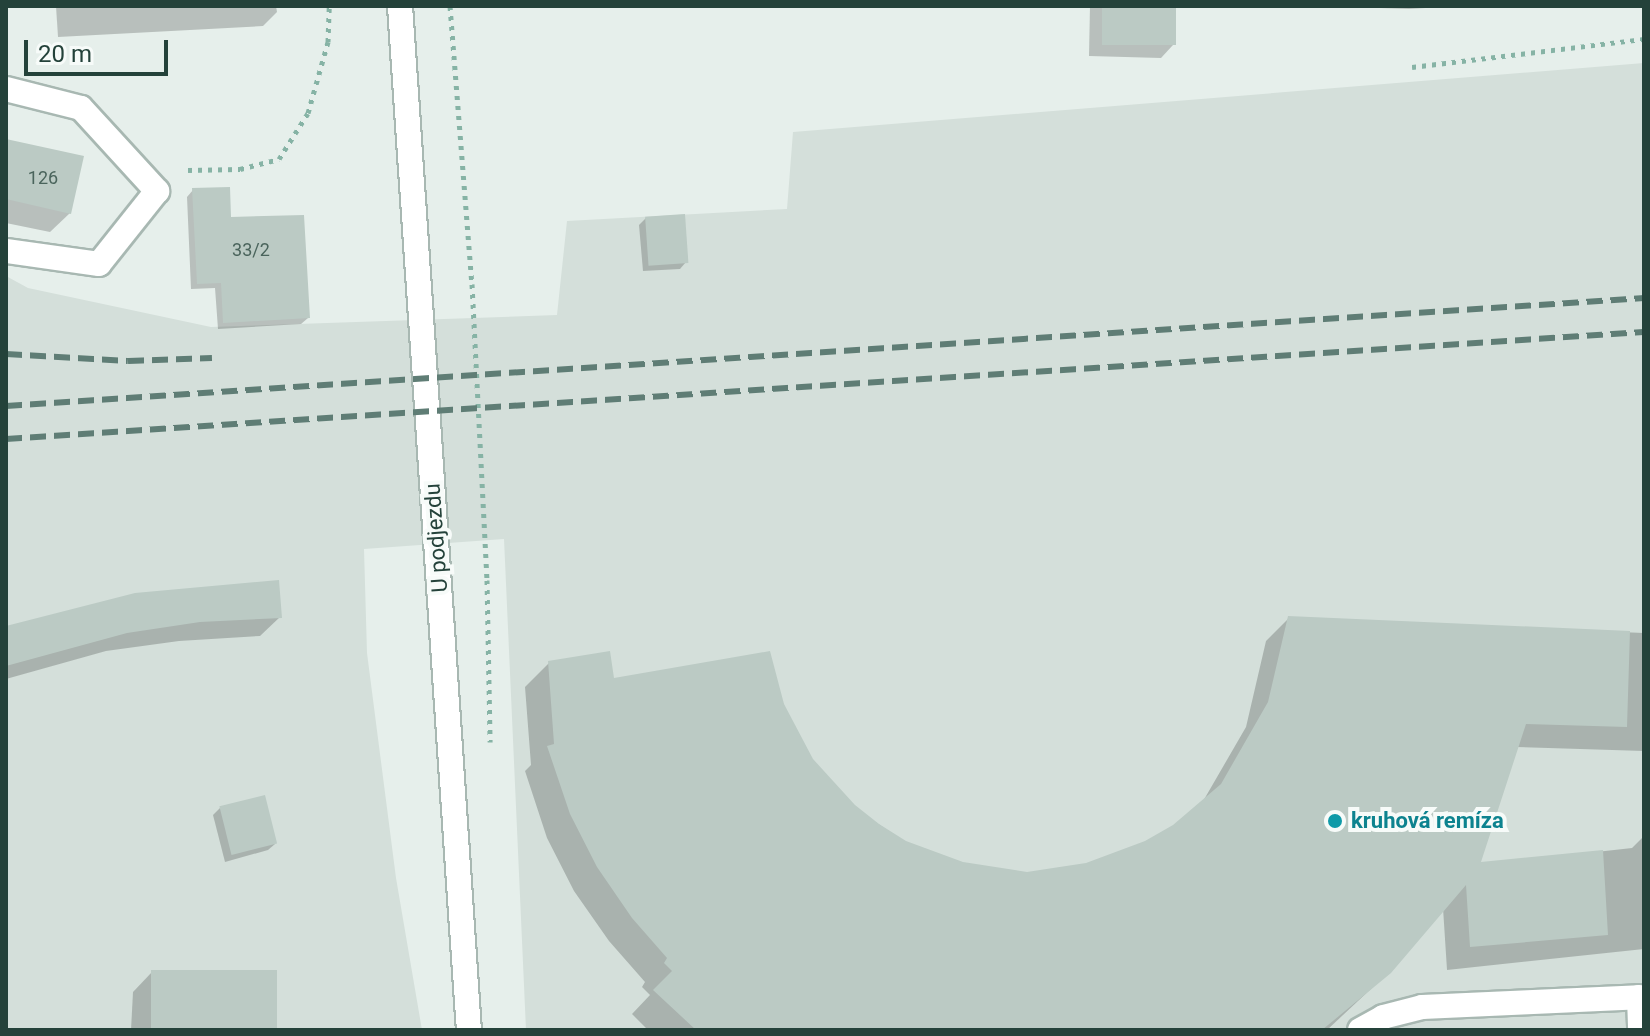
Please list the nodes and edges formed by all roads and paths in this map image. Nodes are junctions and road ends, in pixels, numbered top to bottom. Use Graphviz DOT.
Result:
graph roads {
  1 [pos="329,6"];
  2 [pos="400,6"];
  3 [pos="450,6"];
  4 [pos="1644,39"];
  5 [pos="1412,67"];
  6 [pos="6,89"];
  7 [pos="157,191"];
  8 [pos="6,251"];
  9 [pos="487,580"];
  10 [pos="469,1030"];
  11 [pos="1360,1030"];
  12 [pos="1640,1030"];
  1 -- 7 [label="path"];
  2 -- 10 [label="main road, U podjezdu"];
  3 -- 9 [label="path"];
  4 -- 5 [label="path"];
  6 -- 7 [label="main road"];
  7 -- 8 [label="main road"];
  11 -- 12 [label="main road"];
}
